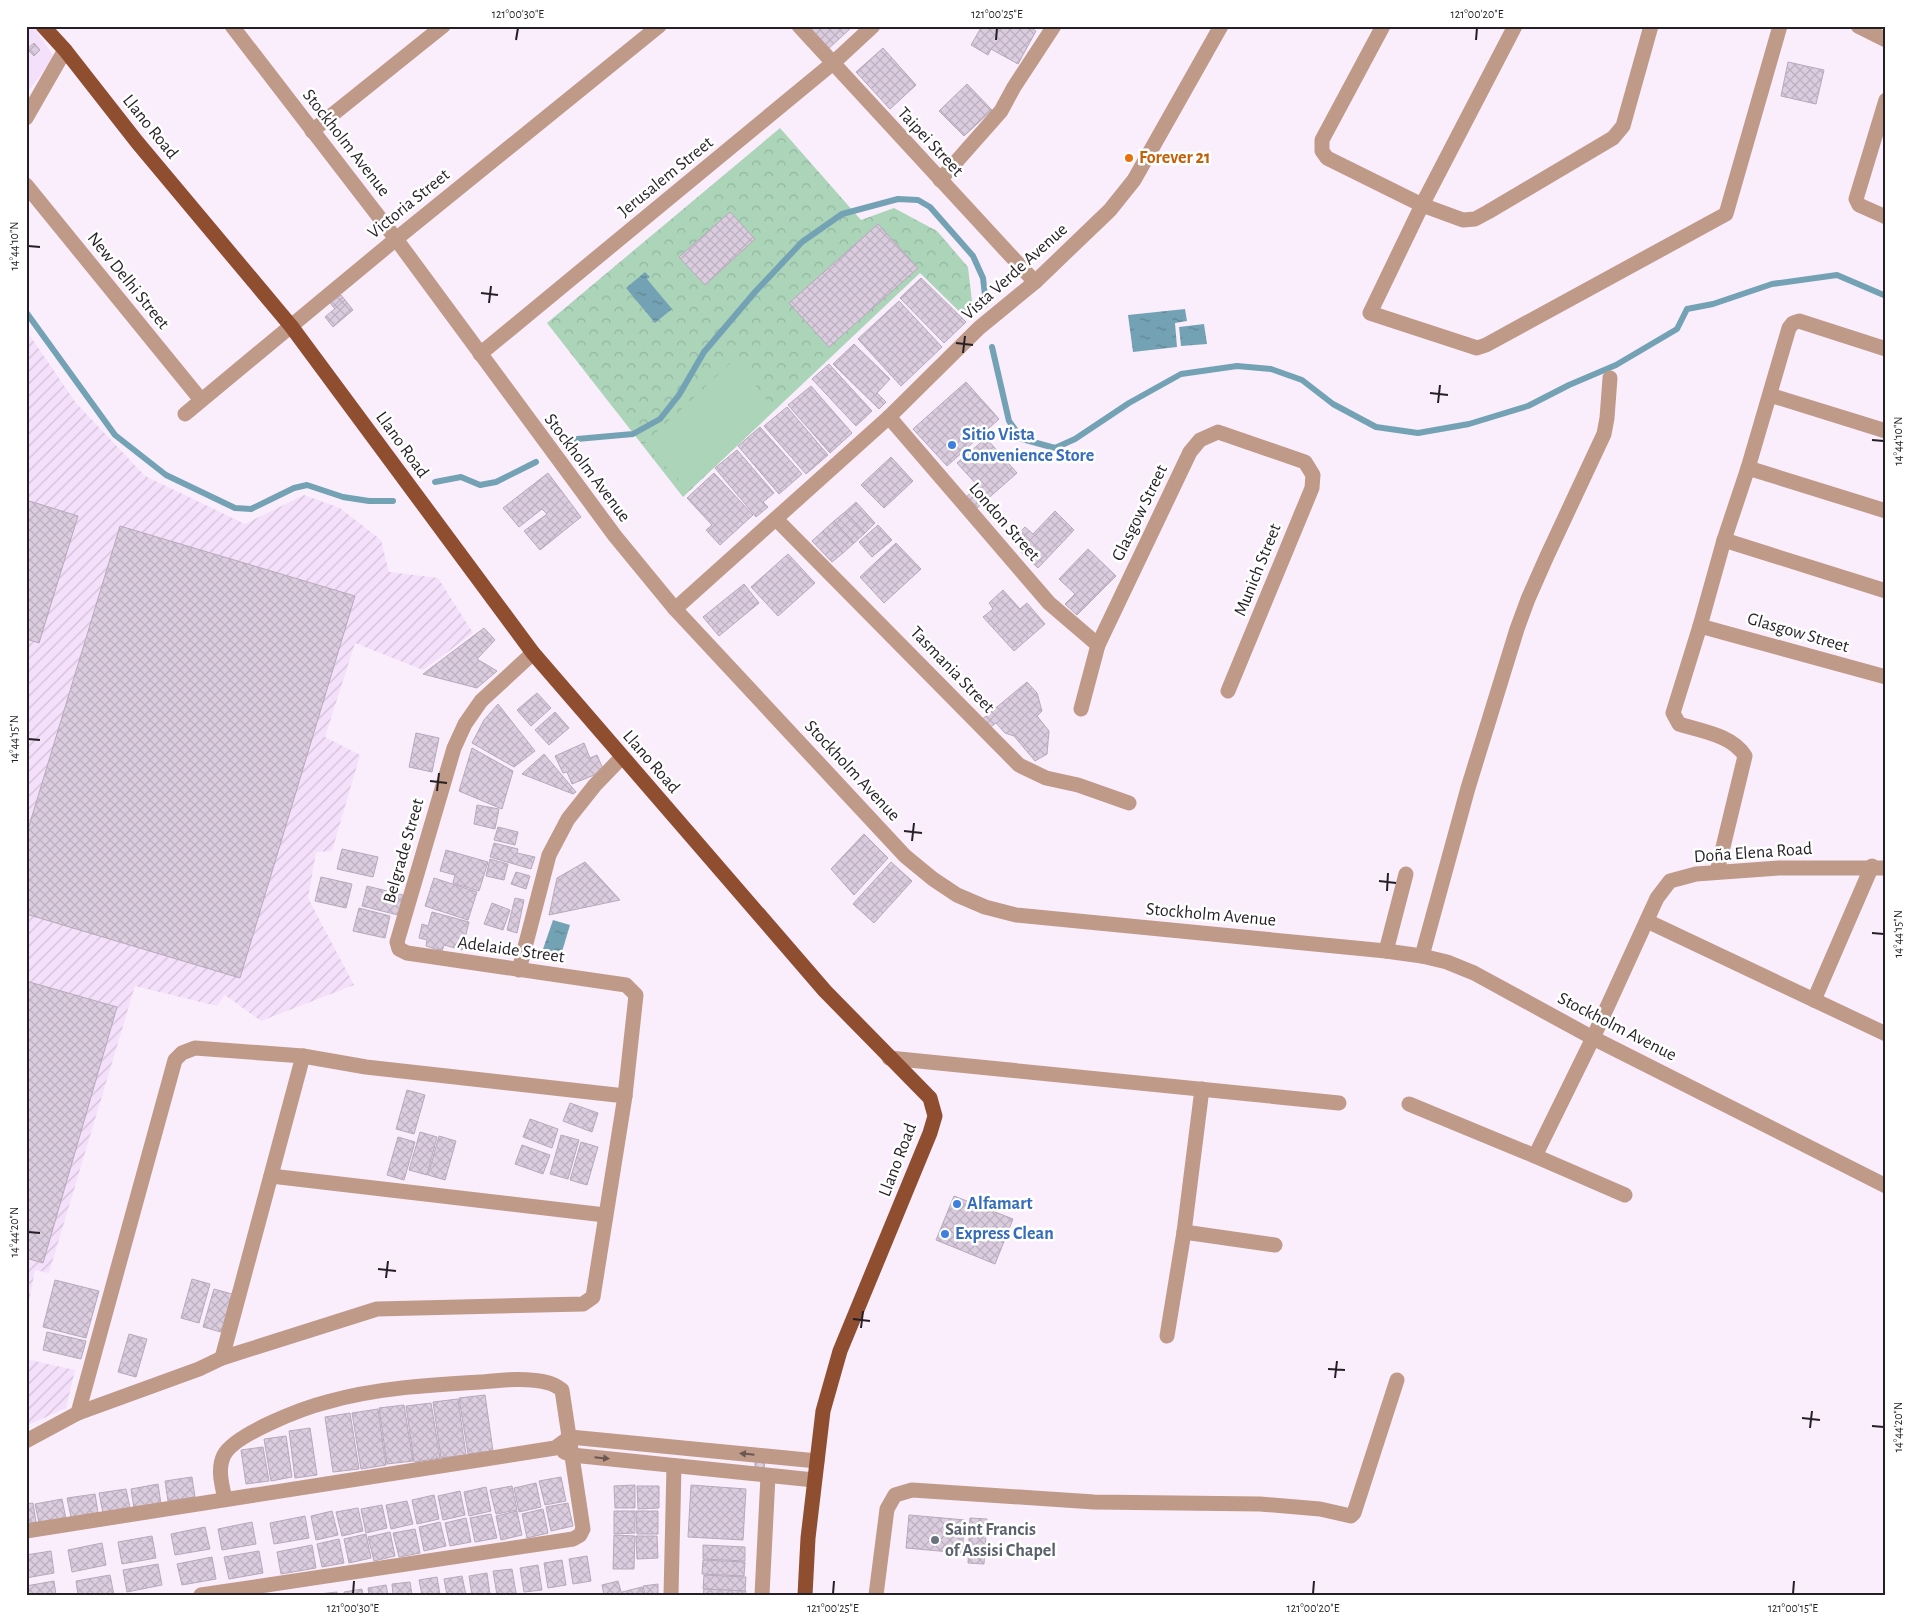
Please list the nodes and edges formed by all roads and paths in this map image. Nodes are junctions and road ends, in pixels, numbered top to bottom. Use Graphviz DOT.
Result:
graph roads {
  1 [pos="43,26"];
  2 [pos="443,26"];
  3 [pos="659,26"];
  4 [pos="799,26"];
  5 [pos="873,26"];
  6 [pos="1054,26"];
  7 [pos="1221,26"];
  8 [pos="1382,26"];
  9 [pos="1515,26"];
  10 [pos="1651,26"];
  11 [pos="1780,26"];
  12 [pos="1858,26"];
  13 [pos="234,27"];
  14 [pos="1886,40"];
  15 [pos="65,50"];
  16 [pos="833,63"];
  17 [pos="1886,100"];
  18 [pos="26,118"];
  19 [pos="312,131"];
  20 [pos="940,180"];
  21 [pos="26,186"];
  22 [pos="1422,205"];
  23 [pos="1886,217"];
  24 [pos="396,239"];
  25 [pos="1034,282"];
  26 [pos="291,326"];
  27 [pos="1886,349"];
  28 [pos="480,354"];
  29 [pos="1610,378"];
  30 [pos="1770,395"];
  31 [pos="201,400"];
  32 [pos="185,414"];
  33 [pos="889,417"];
  34 [pos="1886,431"];
  35 [pos="1305,462"];
  36 [pos="1748,468"];
  37 [pos="1886,511"];
  38 [pos="776,519"];
  39 [pos="1724,540"];
  40 [pos="1886,591"];
  41 [pos="675,609"];
  42 [pos="1700,626"];
  43 [pos="1098,645"];
  44 [pos="533,653"];
  45 [pos="1886,677"];
  46 [pos="1228,691"];
  47 [pos="1082,709"];
  48 [pos="622,757"];
  49 [pos="1129,803"];
  50 [pos="1879,867"];
  51 [pos="1717,872"];
  52 [pos="1406,874"];
  53 [pos="1647,921"];
  54 [pos="397,942"];
  55 [pos="1386,951"];
  56 [pos="1422,956"];
  57 [pos="519,970"];
  58 [pos="1814,1000"];
  59 [pos="1886,1034"];
  60 [pos="1593,1038"];
  61 [pos="303,1056"];
  62 [pos="889,1058"];
  63 [pos="1202,1089"];
  64 [pos="625,1096"];
  65 [pos="1339,1103"];
  66 [pos="1409,1104"];
  67 [pos="1535,1156"];
  68 [pos="271,1176"];
  69 [pos="1886,1186"];
  70 [pos="1625,1195"];
  71 [pos="605,1215"];
  72 [pos="1184,1232"];
  73 [pos="1275,1244"];
  74 [pos="1167,1336"];
  75 [pos="222,1358"];
  76 [pos="1397,1380"];
  77 [pos="78,1413"];
  78 [pos="570,1437"];
  79 [pos="26,1441"];
  80 [pos="555,1448"];
  81 [pos="572,1455"];
  82 [pos="816,1461"];
  83 [pos="674,1466"];
  84 [pos="768,1476"];
  85 [pos="814,1480"];
  86 [pos="225,1500"];
  87 [pos="26,1532"];
  88 [pos="201,1595"];
  89 [pos="671,1595"];
  90 [pos="762,1595"];
  91 [pos="805,1595"];
  92 [pos="876,1595"];
  1 -- 15 [label="main road, Llano Road"];
  2 -- 19 [label="street"];
  3 -- 24 [label="street, Victoria Street"];
  4 -- 16 [label="street, Taipei Street"];
  5 -- 16 [label="street, Jerusalem Street"];
  6 -- 20 [label="street"];
  7 -- 25 [label="street, Vista Verde Avenue"];
  8 -- 22 [label="street"];
  9 -- 22 [label="street"];
  10 -- 22 [label="street"];
  11 -- 22 [label="street"];
  12 -- 14 [label="street"];
  13 -- 19 [label="street, Stockholm Avenue"];
  15 -- 18 [label="street"];
  15 -- 26 [label="main road, Llano Road"];
  16 -- 20 [label="street, Taipei Street"];
  16 -- 28 [label="street, Jerusalem Street"];
  17 -- 23 [label="street"];
  19 -- 24 [label="street, Stockholm Avenue"];
  20 -- 25 [label="street, Taipei Street"];
  21 -- 31 [label="street, New Delhi Street"];
  24 -- 26 [label="street, Victoria Street"];
  24 -- 28 [label="street, Stockholm Avenue"];
  25 -- 33 [label="street, Vista Verde Avenue"];
  26 -- 31 [label="street, Victoria Street"];
  26 -- 44 [label="main road, Llano Road"];
  27 -- 30 [label="street"];
  28 -- 41 [label="street, Stockholm Avenue"];
  29 -- 56 [label="street"];
  30 -- 34 [label="street"];
  30 -- 36 [label="street"];
  31 -- 32 [label="street, Victoria Street"];
  33 -- 38 [label="street, Vista Verde Avenue"];
  33 -- 43 [label="street, London Street"];
  35 -- 43 [label="street, Glasgow Street"];
  35 -- 46 [label="street, Munich Street"];
  36 -- 37 [label="street"];
  36 -- 39 [label="street"];
  38 -- 41 [label="street, Vista Verde Avenue"];
  38 -- 49 [label="street, Tasmania Street"];
  39 -- 40 [label="street"];
  39 -- 42 [label="street"];
  41 -- 55 [label="street, Stockholm Avenue"];
  42 -- 45 [label="street, Glasgow Street"];
  42 -- 51 [label="street"];
  43 -- 47 [label="street, Glasgow Street"];
  44 -- 48 [label="main road, Llano Road"];
  44 -- 54 [label="street, Belgrade Street"];
  48 -- 57 [label="street"];
  48 -- 62 [label="main road, Llano Road"];
  50 -- 51 [label="street, Doña Elena Road"];
  50 -- 58 [label="street"];
  51 -- 53 [label="street, Doña Elena Road"];
  52 -- 55 [label="street"];
  53 -- 58 [label="street"];
  53 -- 60 [label="street, Doña Elena Road"];
  54 -- 57 [label="street, Adelaide Street"];
  55 -- 56 [label="street, Stockholm Avenue"];
  56 -- 60 [label="street, Stockholm Avenue"];
  57 -- 64 [label="street, Adelaide Street"];
  58 -- 59 [label="street"];
  60 -- 67 [label="street, Doña Elena Road"];
  60 -- 69 [label="street, Stockholm Avenue"];
  61 -- 64 [label="street"];
  61 -- 68 [label="street"];
  61 -- 77 [label="street"];
  62 -- 63 [label="street"];
  62 -- 82 [label="main road, Llano Road"];
  63 -- 65 [label="street"];
  63 -- 72 [label="street"];
  64 -- 71 [label="street"];
  66 -- 67 [label="street"];
  67 -- 70 [label="street"];
  68 -- 71 [label="street"];
  68 -- 75 [label="street"];
  71 -- 75 [label="street"];
  72 -- 73 [label="street"];
  72 -- 74 [label="street"];
  75 -- 77 [label="street"];
  76 -- 92 [label="street"];
  77 -- 79 [label="street"];
  78 -- 80 [label="street"];
  78 -- 81 [label="street"];
  82 -- 78 [label="street, one-way"];
  78 -- 86 [label="street"];
  80 -- 81 [label="street"];
  80 -- 86 [label="street"];
  81 -- 83 [label="street, one-way"];
  81 -- 88 [label="street"];
  82 -- 85 [label="main road, Llano Road"];
  83 -- 84 [label="street"];
  83 -- 89 [label="street"];
  84 -- 85 [label="street"];
  84 -- 90 [label="street"];
  85 -- 91 [label="main road, Llano Road"];
  86 -- 87 [label="street"];
}
